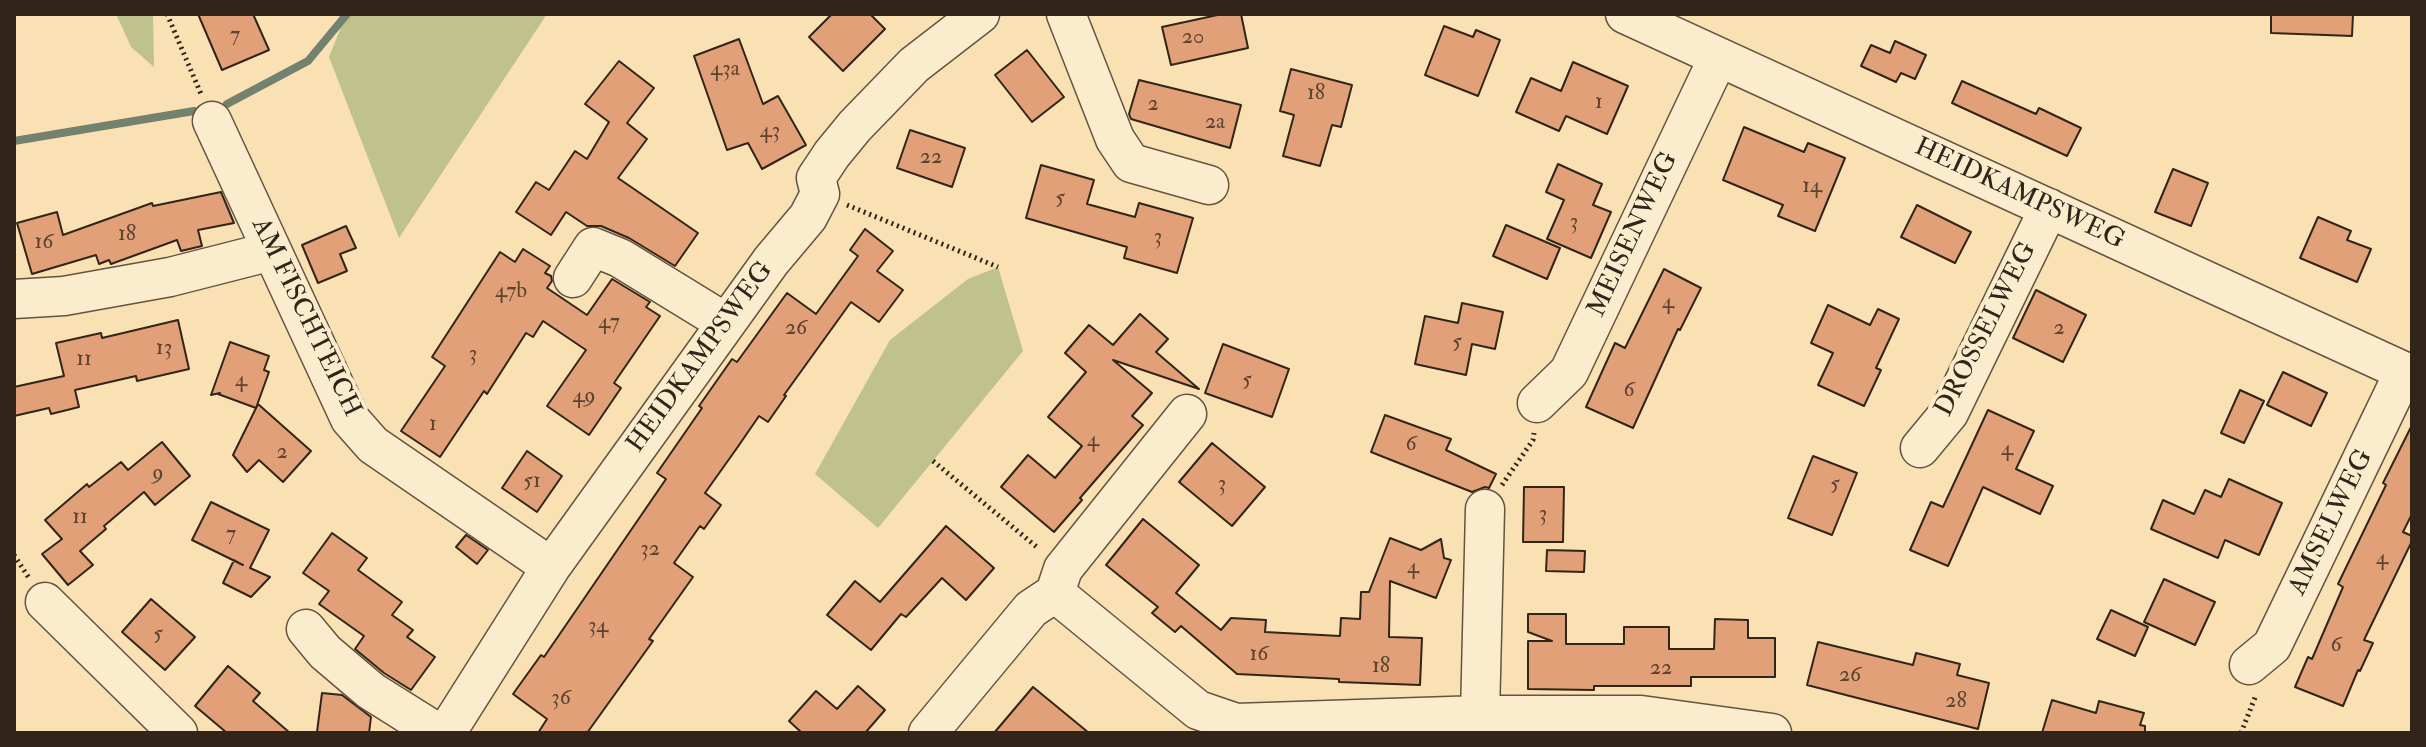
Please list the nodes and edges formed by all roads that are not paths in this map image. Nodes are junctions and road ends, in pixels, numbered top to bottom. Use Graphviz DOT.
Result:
graph roads {
  1 [pos="980,14"];
  2 [pos="1066,14"];
  3 [pos="1625,14"];
  4 [pos="1718,58"];
  5 [pos="212,121"];
  6 [pos="1209,185"];
  7 [pos="2049,208"];
  8 [pos="272,251"];
  9 [pos="573,278"];
  10 [pos="14,299"];
  11 [pos="726,323"];
  12 [pos="2408,374"];
  13 [pos="1537,403"];
  14 [pos="1187,414"];
  15 [pos="1920,448"];
  16 [pos="1485,509"];
  17 [pos="551,567"];
  18 [pos="1059,581"];
  19 [pos="45,602"];
  20 [pos="306,629"];
  21 [pos="2249,665"];
  22 [pos="1480,715"];
  23 [pos="1236,728"];
  24 [pos="178,733"];
  25 [pos="438,733"];
  26 [pos="446,733"];
  27 [pos="928,733"];
  28 [pos="1772,733"];
  1 -- 11 [label="street, HEIDKAMPSWEG"];
  2 -- 6 [label="street"];
  3 -- 4 [label="street, HEIDKAMPSWEG"];
  4 -- 7 [label="street, HEIDKAMPSWEG"];
  4 -- 13 [label="street, MEISENWEG"];
  5 -- 8 [label="street, AM FISCHTEICH"];
  7 -- 12 [label="street, HEIDKAMPSWEG"];
  7 -- 15 [label="street, DROSSELWEG"];
  8 -- 10 [label="street"];
  8 -- 17 [label="street, AM FISCHTEICH"];
  9 -- 11 [label="street"];
  11 -- 17 [label="street, HEIDKAMPSWEG"];
  12 -- 21 [label="street, AMSELWEG"];
  14 -- 18 [label="street"];
  16 -- 22 [label="street"];
  17 -- 26 [label="street, HEIDKAMPSWEG"];
  18 -- 23 [label="street"];
  18 -- 27 [label="street"];
  19 -- 24 [label="street"];
  20 -- 25 [label="street"];
  22 -- 23 [label="street"];
  22 -- 28 [label="street"];
}
